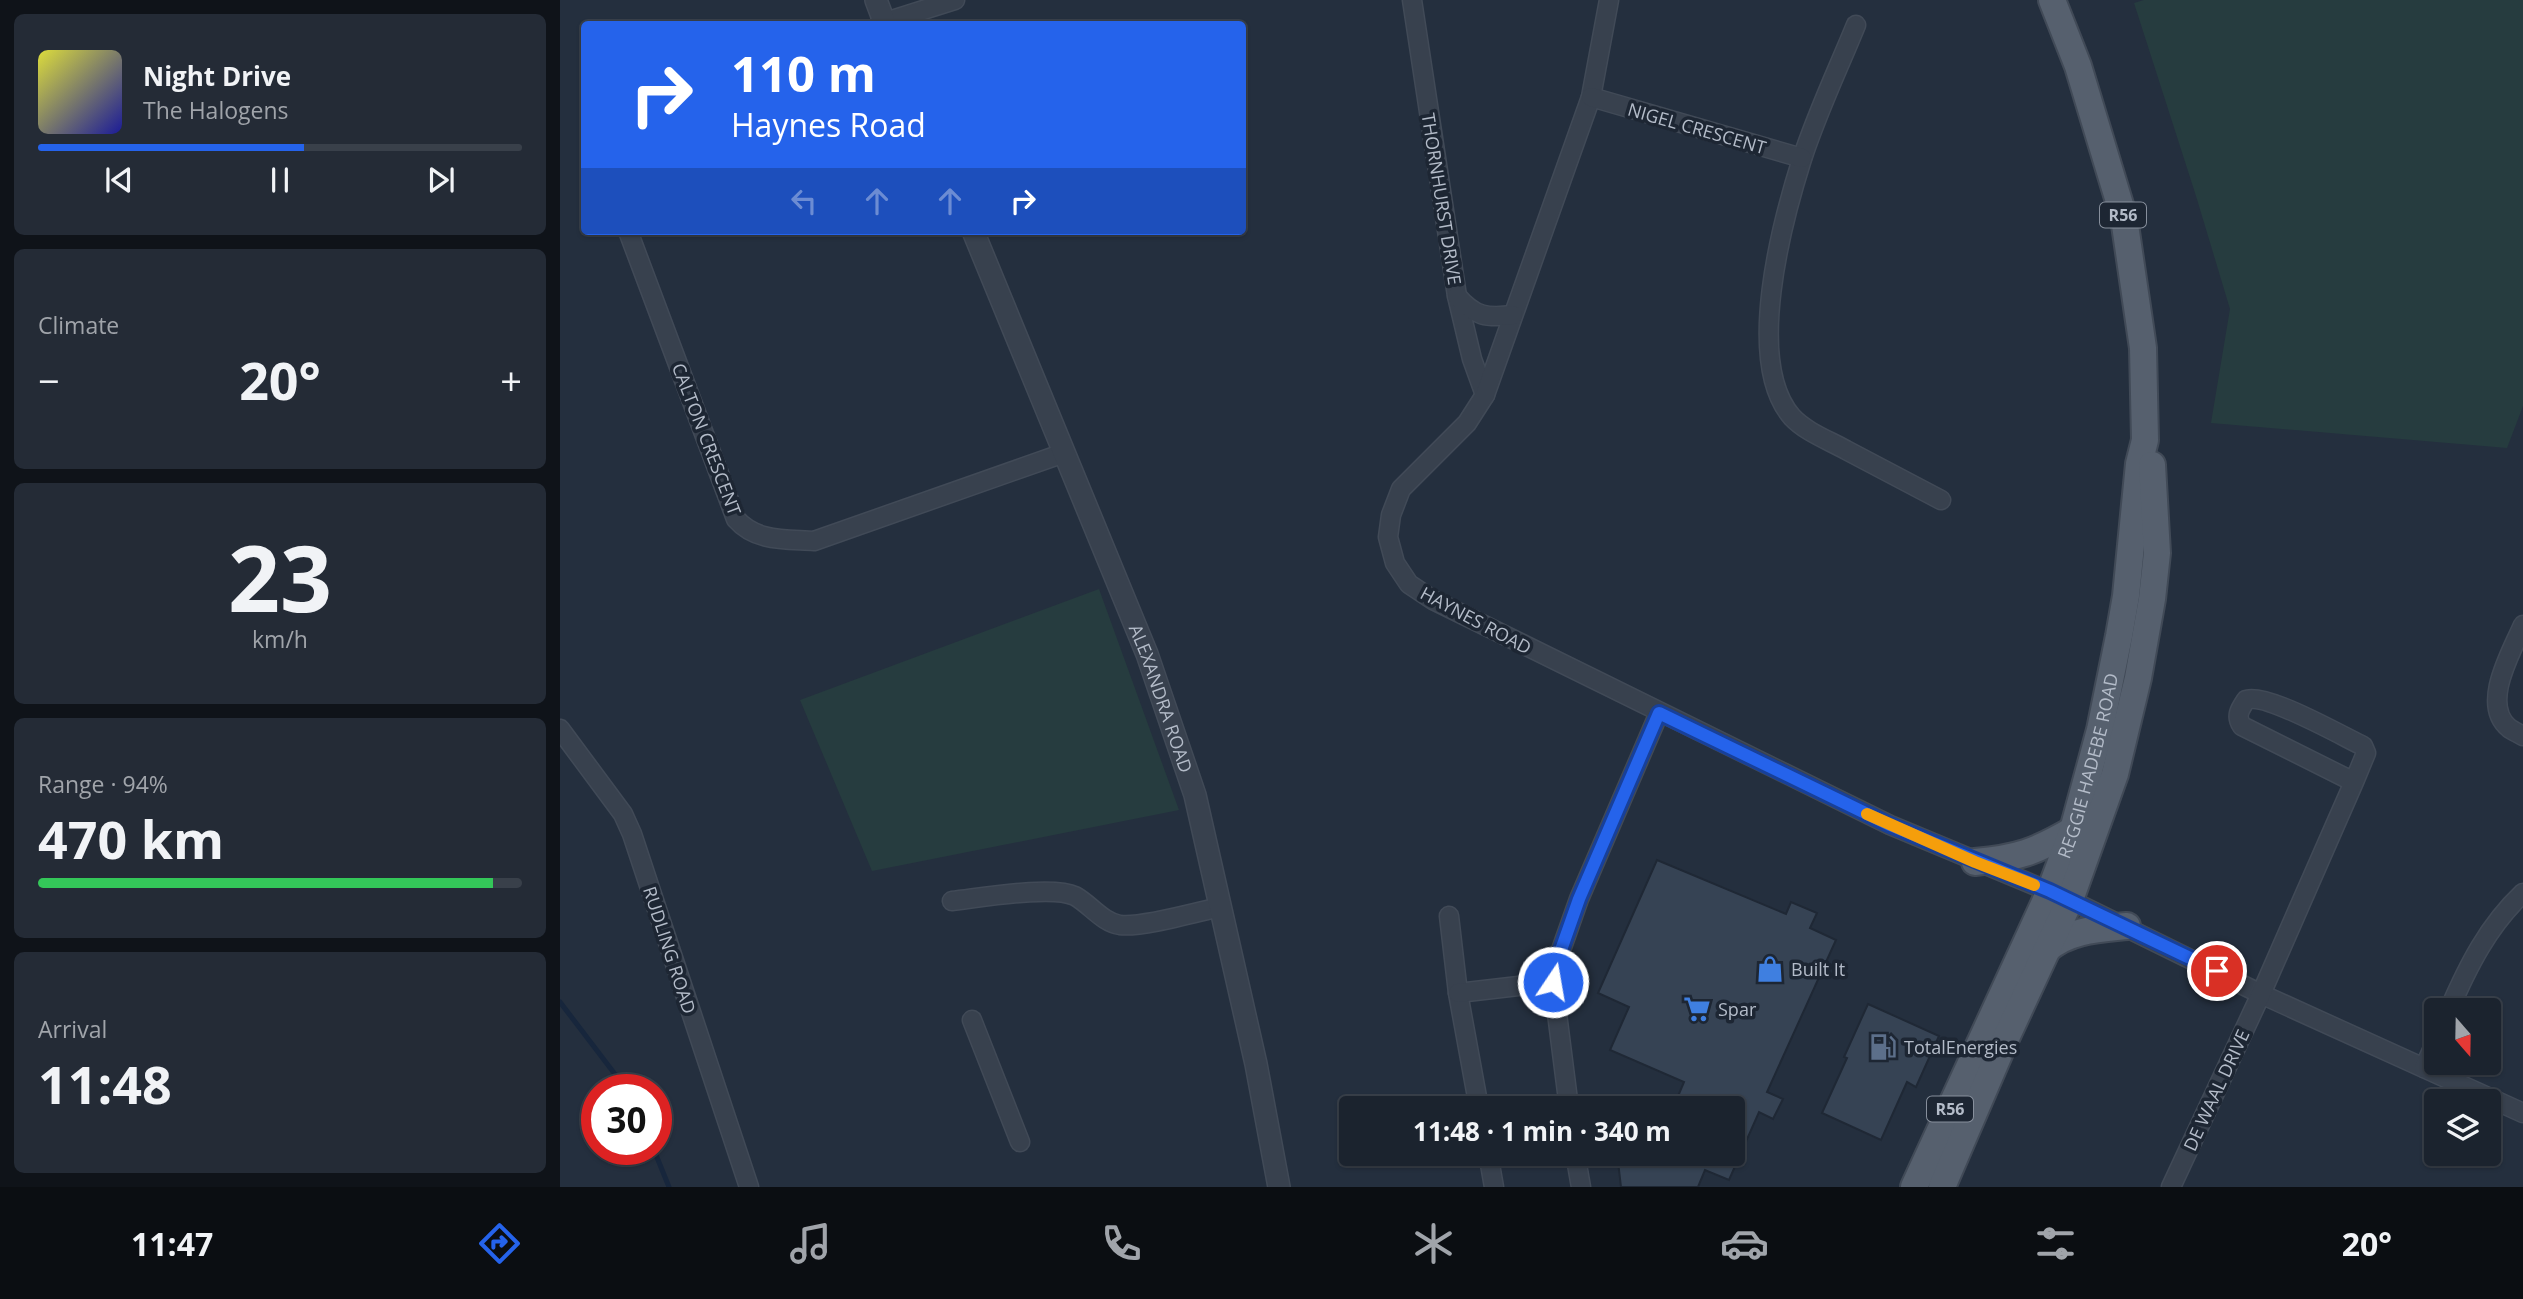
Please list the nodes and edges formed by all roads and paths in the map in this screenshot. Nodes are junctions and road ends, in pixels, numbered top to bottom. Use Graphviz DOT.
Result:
graph roads {
  1 [pos="876,0"];
  2 [pos="954,0"];
  3 [pos="1412,0"];
  4 [pos="1609,0"];
  5 [pos="2052,0"];
  6 [pos="882,21"];
  7 [pos="892,21"];
  8 [pos="1856,25"];
  9 [pos="1591,97"];
  10 [pos="1802,158"];
  11 [pos="630,235"];
  12 [pos="975,235"];
  13 [pos="1457,296"];
  14 [pos="1513,315"];
  15 [pos="1485,395"];
  16 [pos="2145,440"];
  17 [pos="1064,453"];
  18 [pos="1941,500"];
  19 [pos="2523,625"];
  20 [pos="1659,713"];
  21 [pos="560,729"];
  22 [pos="2523,736"];
  23 [pos="2354,782"];
  24 [pos="2073,830"];
  25 [pos="1975,862"];
  26 [pos="2523,893"];
  27 [pos="2060,896"];
  28 [pos="952,901"];
  29 [pos="1220,907"];
  30 [pos="1449,916"];
  31 [pos="2127,926"];
  32 [pos="2047,949"];
  33 [pos="1553,982"];
  34 [pos="1458,993"];
  35 [pos="2261,994"];
  36 [pos="2454,998"];
  37 [pos="972,1020"];
  38 [pos="2424,1068"];
  39 [pos="2439,1075"];
  40 [pos="1477,1096"];
  41 [pos="1567,1096"];
  42 [pos="2523,1113"];
  43 [pos="1020,1142"];
  44 [pos="1490,1166"];
  45 [pos="1577,1166"];
  46 [pos="749,1187"];
  47 [pos="1279,1187"];
  48 [pos="1494,1187"];
  49 [pos="1581,1187"];
  50 [pos="1914,1187"];
  51 [pos="1942,1187"];
  52 [pos="2171,1187"];
  1 -- 6 [label="street"];
  2 -- 7 [label="street"];
  3 -- 13 [label="street, THORNHURST DRIVE"];
  4 -- 9 [label="street, HAYNES ROAD"];
  5 -- 16 [label="main road, REGGIE HADEBE ROAD / R56"];
  8 -- 10 [label="street"];
  9 -- 10 [label="street, NIGEL CRESCENT"];
  9 -- 14 [label="street, HAYNES ROAD"];
  10 -- 18 [label="street"];
  11 -- 17 [label="street, CALTON CRESCENT"];
  12 -- 17 [label="street, ALEXANDRA ROAD"];
  13 -- 14 [label="street"];
  13 -- 15 [label="street, THORNHURST DRIVE"];
  14 -- 15 [label="street, HAYNES ROAD"];
  15 -- 20 [label="street, HAYNES ROAD"];
  16 -- 24 [label="main road, REGGIE HADEBE ROAD / R56"];
  16 -- 27 [label="main road, REGGIE HADEBE ROAD / R56"];
  17 -- 29 [label="street, ALEXANDRA ROAD"];
  19 -- 22 [label="street"];
  20 -- 25 [label="street, HAYNES ROAD"];
  20 -- 33 [label="street"];
  21 -- 46 [label="street, RUDLING ROAD"];
  23 -- 23 [label="street, DE WAAL DRIVE"];
  23 -- 35 [label="street, DE WAAL DRIVE"];
  24 -- 25 [label="main road"];
  24 -- 27 [label="main road, REGGIE HADEBE ROAD / R56"];
  25 -- 27 [label="street, HAYNES ROAD"];
  26 -- 36 [label="street"];
  27 -- 31 [label="street, HAYNES ROAD"];
  27 -- 32 [label="main road, REGGIE HADEBE ROAD / R56"];
  27 -- 50 [label="main road, REGGIE HADEBE ROAD / R56"];
  28 -- 29 [label="street"];
  29 -- 47 [label="street, ALEXANDRA ROAD"];
  30 -- 34 [label="street"];
  31 -- 32 [label="main road"];
  31 -- 35 [label="street, HAYNES ROAD"];
  32 -- 51 [label="main road, REGGIE HADEBE ROAD / R56"];
  33 -- 34 [label="street"];
  33 -- 41 [label="street"];
  34 -- 40 [label="street"];
  35 -- 38 [label="street, HAYNES ROAD"];
  35 -- 52 [label="street, DE WAAL DRIVE"];
  37 -- 43 [label="street"];
  39 -- 42 [label="street, HAYNES ROAD"];
  44 -- 48 [label="street"];
  45 -- 49 [label="street"];
}
